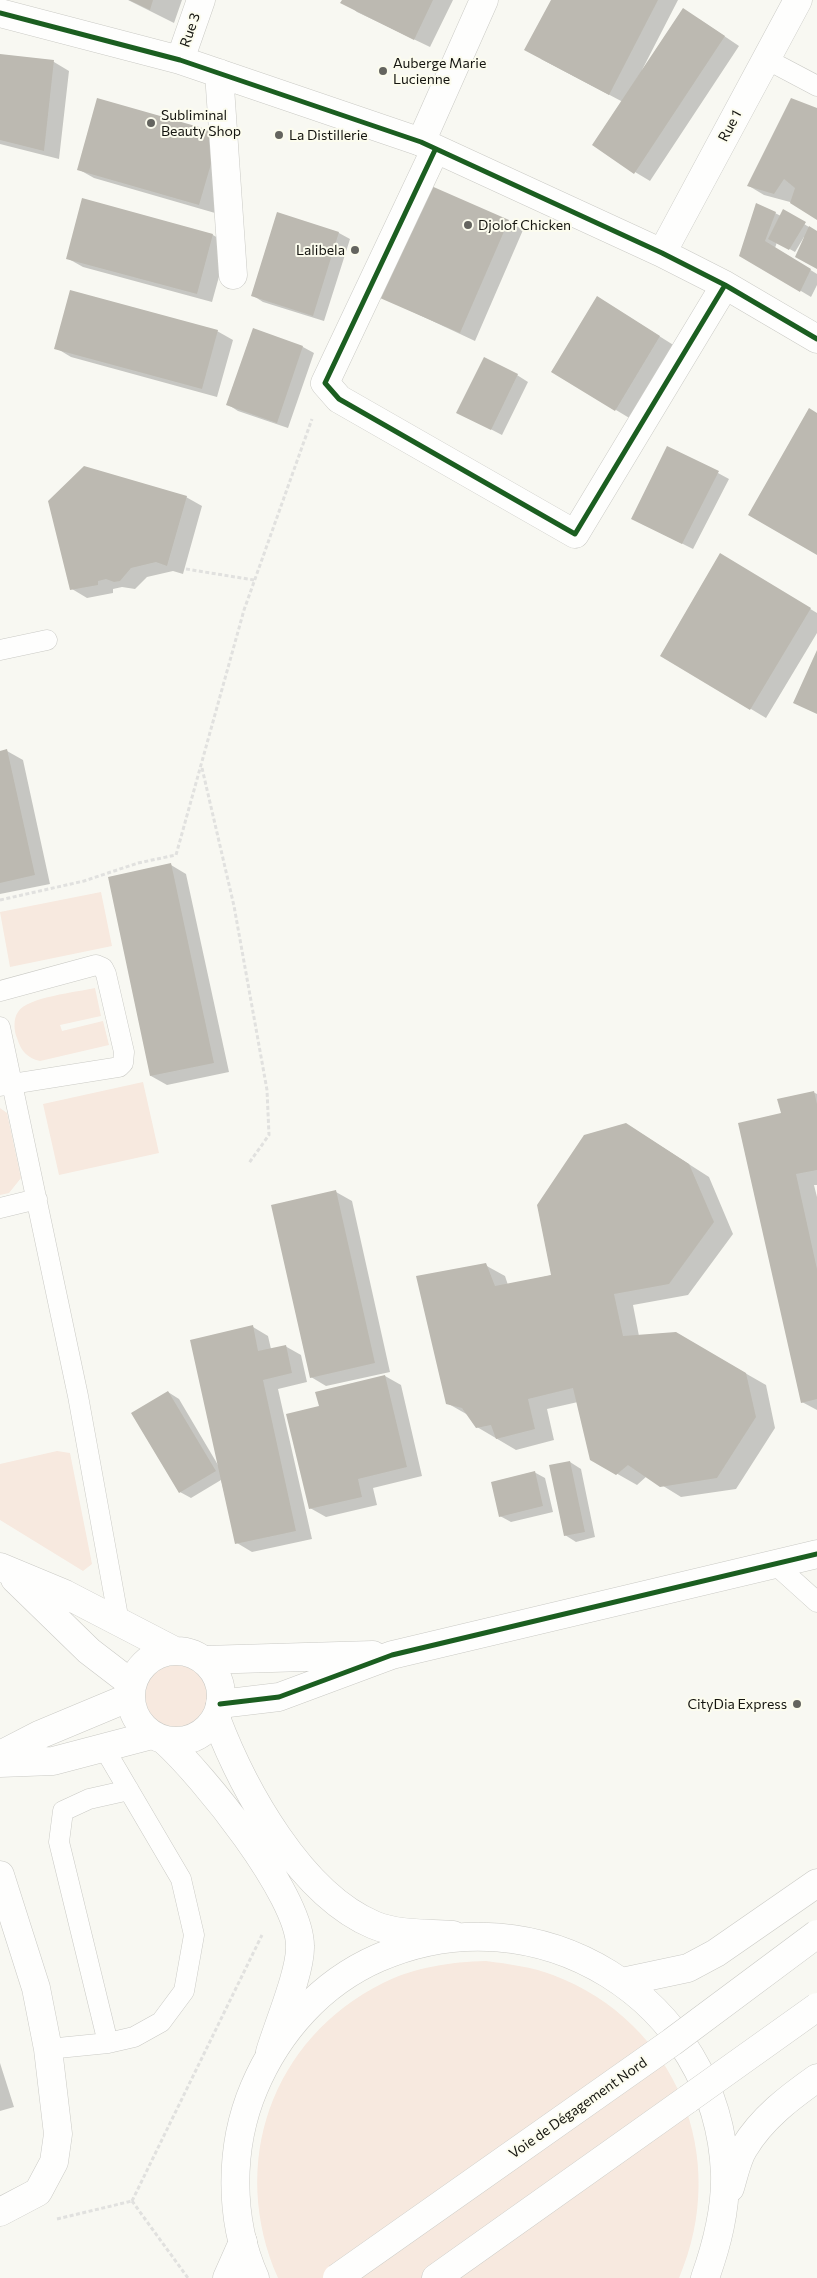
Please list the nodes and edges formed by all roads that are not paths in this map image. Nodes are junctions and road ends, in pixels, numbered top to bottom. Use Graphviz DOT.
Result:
graph roads {
  1 [pos="201,0"];
  2 [pos="484,0"];
  3 [pos="798,0"];
  4 [pos="0,13"];
  5 [pos="766,59"];
  6 [pos="180,60"];
  7 [pos="219,73"];
  8 [pos="817,86"];
  9 [pos="428,146"];
  10 [pos="662,253"];
  11 [pos="233,275"];
  12 [pos="725,285"];
  13 [pos="817,339"];
  14 [pos="47,640"];
  15 [pos="0,650"];
  16 [pos="0,991"];
  17 [pos="0,1026"];
  18 [pos="6,1085"];
  19 [pos="37,1200"];
  20 [pos="0,1208"];
  21 [pos="817,1554"];
  22 [pos="776,1565"];
  23 [pos="2,1568"];
  24 [pos="817,1602"];
  25 [pos="119,1622"];
  26 [pos="173,1650"];
  27 [pos="392,1655"];
  28 [pos="204,1660"];
  29 [pos="131,1691"];
  30 [pos="218,1711"];
  31 [pos="158,1738"];
  32 [pos="104,1748"];
  33 [pos="0,1755"];
  34 [pos="0,1763"];
  35 [pos="129,1790"];
  36 [pos="0,1875"];
  37 [pos="817,1884"];
  38 [pos="817,1934"];
  39 [pos="462,1936"];
  40 [pos="622,1982"];
  41 [pos="817,2007"];
  42 [pos="108,2043"];
  43 [pos="48,2049"];
  44 [pos="268,2058"];
  45 [pos="817,2078"];
  46 [pos="724,2206"];
  47 [pos="0,2212"];
  48 [pos="243,2242"];
  49 [pos="227,2278"];
  50 [pos="255,2278"];
  51 [pos="336,2278"];
  52 [pos="436,2278"];
  53 [pos="705,2278"];
  1 -- 6 [label="main road, Rue 3"];
  2 -- 9 [label="main road"];
  3 -- 5 [label="main road, Rue 1"];
  4 -- 6 [label="main road"];
  5 -- 8 [label="lane"];
  5 -- 10 [label="main road, Rue 1"];
  6 -- 7 [label="main road"];
  7 -- 9 [label="main road"];
  7 -- 11 [label="main road"];
  9 -- 10 [label="main road"];
  9 -- 12 [label="main road"];
  10 -- 12 [label="main road"];
  12 -- 13 [label="main road"];
  14 -- 15 [label="lane"];
  16 -- 18 [label="lane"];
  17 -- 18 [label="lane"];
  18 -- 19 [label="lane"];
  19 -- 20 [label="lane"];
  19 -- 25 [label="lane"];
  21 -- 22 [label="main road"];
  22 -- 24 [label="lane"];
  22 -- 27 [label="main road"];
  23 -- 25 [label="main road"];
  23 -- 29 [label="main road"];
  25 -- 26 [label="main road"];
  26 -- 28 [label="main road"];
  26 -- 29 [label="main road"];
  27 -- 28 [label="main road"];
  27 -- 30 [label="main road"];
  28 -- 30 [label="main road"];
  29 -- 31 [label="main road"];
  29 -- 33 [label="main road"];
  30 -- 31 [label="main road"];
  30 -- 39 [label="main road"];
  31 -- 32 [label="main road"];
  31 -- 44 [label="main road"];
  32 -- 34 [label="main road"];
  32 -- 35 [label="lane"];
  35 -- 42 [label="lane"];
  35 -- 42 [label="lane"];
  36 -- 43 [label="main road"];
  37 -- 40 [label="main road"];
  38 -- 51 [label="main road, Voie de Dégagement Nord, bridge"];
  39 -- 40 [label="main road"];
  39 -- 44 [label="main road"];
  40 -- 46 [label="main road"];
  41 -- 52 [label="main road, bridge"];
  42 -- 43 [label="lane"];
  43 -- 47 [label="main road"];
  44 -- 48 [label="main road"];
  45 -- 46 [label="main road"];
  46 -- 53 [label="main road"];
  48 -- 49 [label="main road"];
  48 -- 50 [label="main road"];
}
